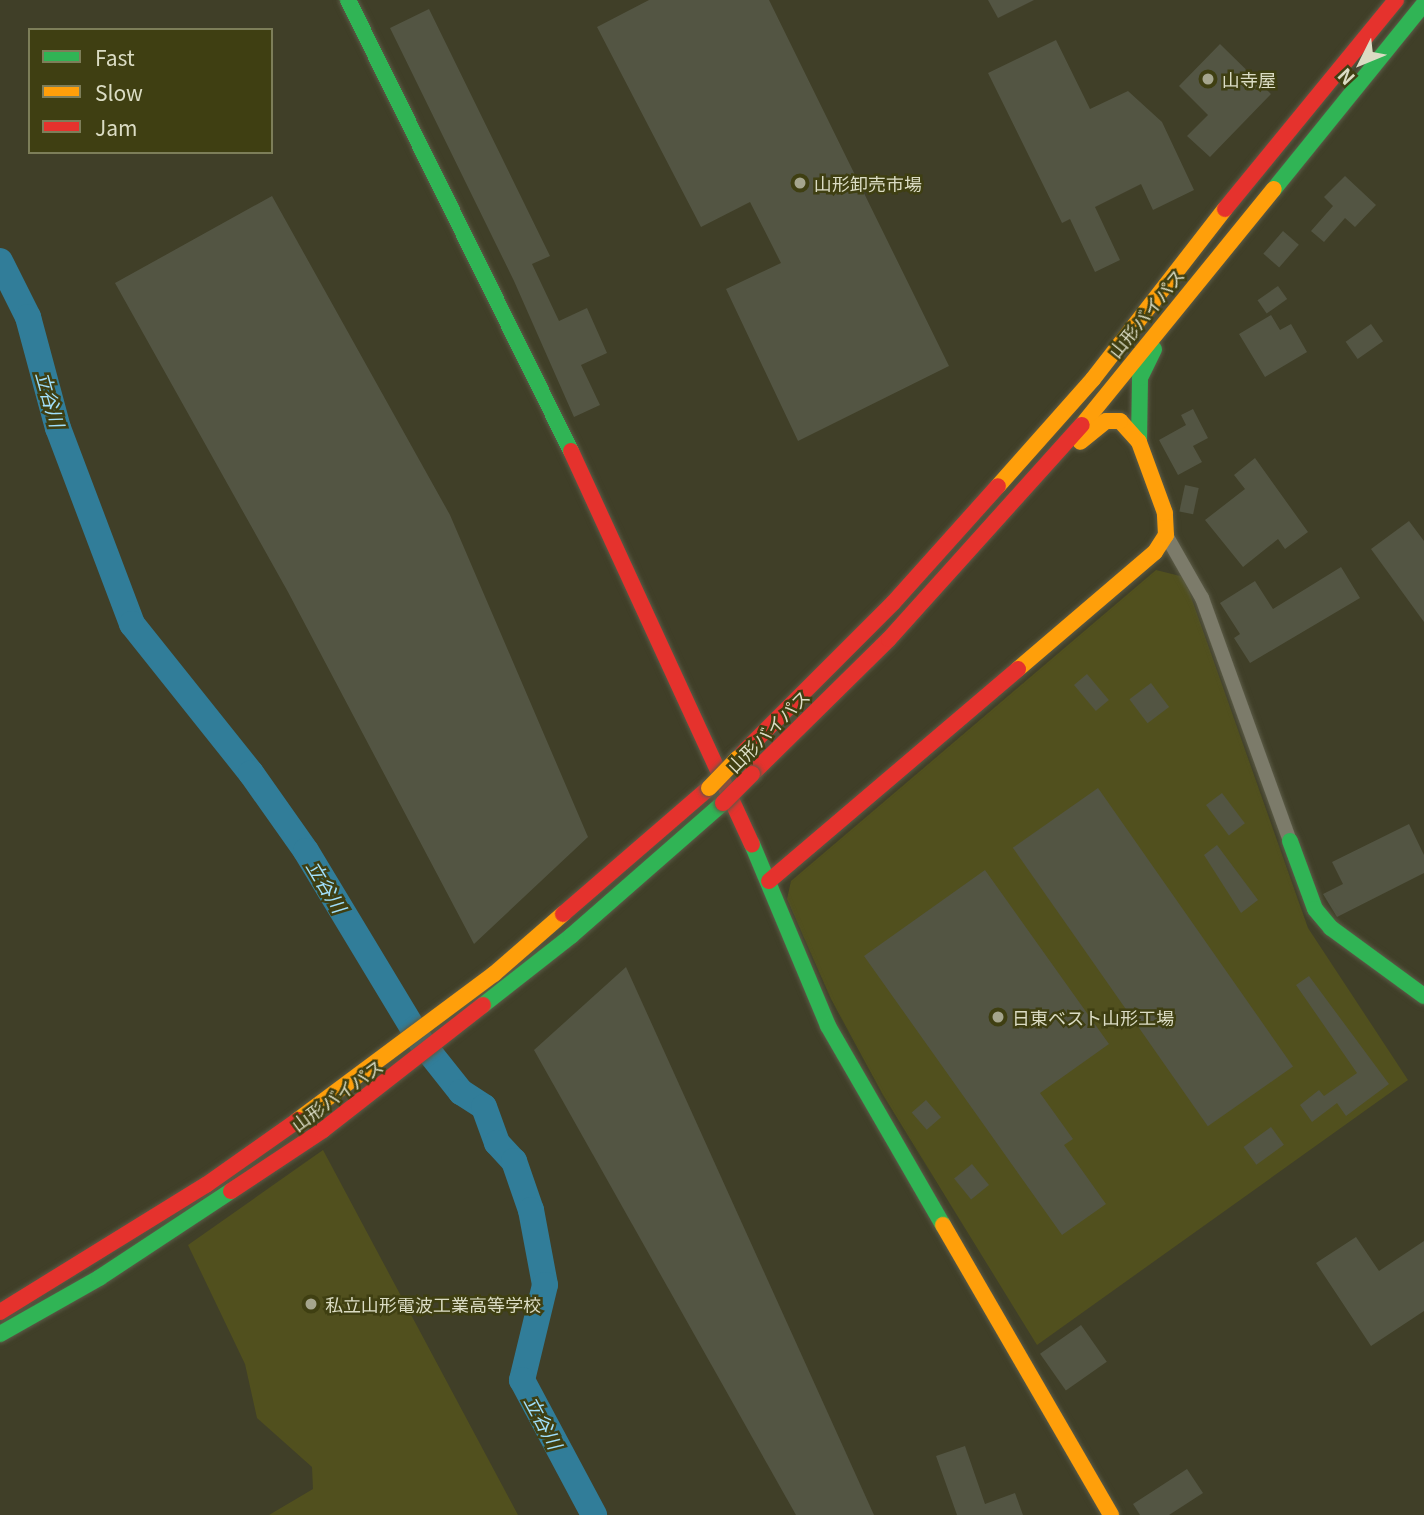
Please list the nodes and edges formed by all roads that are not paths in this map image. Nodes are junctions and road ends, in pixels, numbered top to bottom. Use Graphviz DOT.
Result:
graph roads {
  1 [pos="348,0"];
  2 [pos="1396,0"];
  3 [pos="1424,4"];
  4 [pos="1280,179"];
  5 [pos="1139,442"];
  6 [pos="989,529"];
  7 [pos="1166,534"];
  8 [pos="1290,841"];
  9 [pos="769,881"];
  10 [pos="1424,996"];
  11 [pos="0,1312"];
  12 [pos="0,1334"];
  13 [pos="1111,1515"];
  1 -- 9 [label="main road"];
  2 -- 11 [label="main road, 山形バイパス, bridge"];
  3 -- 4 [label="main road, 山形バイパス"];
  4 -- 5 [label="main road"];
  4 -- 6 [label="main road, 山形バイパス"];
  5 -- 6 [label="main road"];
  5 -- 7 [label="main road"];
  6 -- 12 [label="main road, 山形バイパス, bridge"];
  7 -- 8 [label="street"];
  7 -- 9 [label="main road"];
  8 -- 10 [label="main road"];
  9 -- 13 [label="main road"];
}
